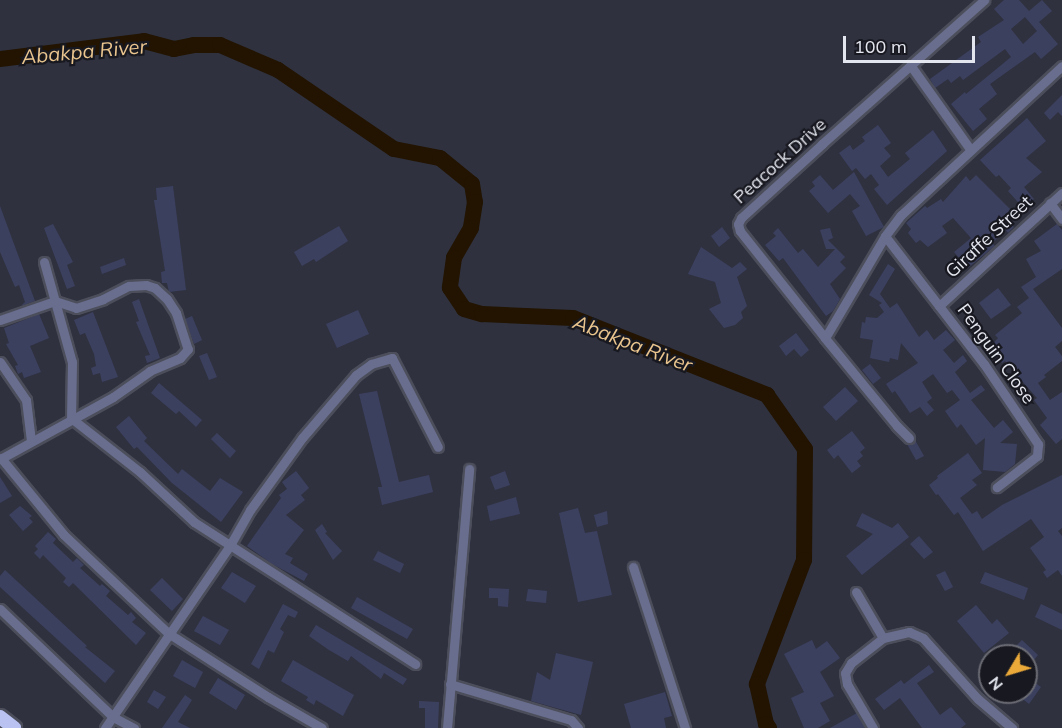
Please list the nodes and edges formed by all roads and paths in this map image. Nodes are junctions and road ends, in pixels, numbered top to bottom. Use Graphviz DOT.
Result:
graph roads {
  1 [pos="984,0"];
  2 [pos="911,66"];
  3 [pos="1062,66"];
  4 [pos="970,149"];
  5 [pos="1062,193"];
  6 [pos="1050,203"];
  7 [pos="1062,219"];
  8 [pos="885,236"];
  9 [pos="44,262"];
  10 [pos="55,301"];
  11 [pos="939,306"];
  12 [pos="0,320"];
  13 [pos="825,338"];
  14 [pos="0,362"];
  15 [pos="71,418"];
  16 [pos="909,438"];
  17 [pos="31,441"];
  18 [pos="438,447"];
  19 [pos="0,458"];
  20 [pos="469,469"];
  21 [pos="997,487"];
  22 [pos="229,547"];
  23 [pos="633,567"];
  24 [pos="856,592"];
  25 [pos="0,609"];
  26 [pos="168,633"];
  27 [pos="884,638"];
  28 [pos="415,664"];
  29 [pos="450,684"];
  30 [pos="0,717"];
  31 [pos="113,717"];
  32 [pos="14,728"];
  33 [pos="105,728"];
  34 [pos="134,728"];
  35 [pos="322,728"];
  36 [pos="447,728"];
  37 [pos="578,728"];
  38 [pos="685,728"];
  39 [pos="873,728"];
  40 [pos="1012,728"];
  1 -- 2 [label="street, Peacock Drive"];
  2 -- 4 [label="street"];
  2 -- 13 [label="street, Peacock Drive"];
  3 -- 4 [label="street"];
  4 -- 8 [label="street"];
  5 -- 6 [label="street, Giraffe Street"];
  6 -- 7 [label="street"];
  6 -- 11 [label="street, Giraffe Street"];
  8 -- 11 [label="street, Penguin Close"];
  8 -- 13 [label="street"];
  9 -- 10 [label="street"];
  10 -- 12 [label="street"];
  10 -- 15 [label="street"];
  10 -- 15 [label="street"];
  11 -- 21 [label="street, Penguin Close"];
  13 -- 16 [label="street, Peacock Drive"];
  14 -- 17 [label="street"];
  15 -- 17 [label="street"];
  15 -- 22 [label="street"];
  17 -- 19 [label="street"];
  18 -- 22 [label="street"];
  19 -- 26 [label="street"];
  20 -- 29 [label="street"];
  22 -- 26 [label="street"];
  22 -- 28 [label="street"];
  23 -- 38 [label="street"];
  24 -- 27 [label="street"];
  25 -- 31 [label="street"];
  26 -- 31 [label="street"];
  26 -- 35 [label="street"];
  27 -- 39 [label="street"];
  27 -- 40 [label="street"];
  29 -- 36 [label="street"];
  29 -- 37 [label="street"];
  30 -- 32 [label="highway"];
  31 -- 33 [label="street"];
  31 -- 34 [label="street"];
}
